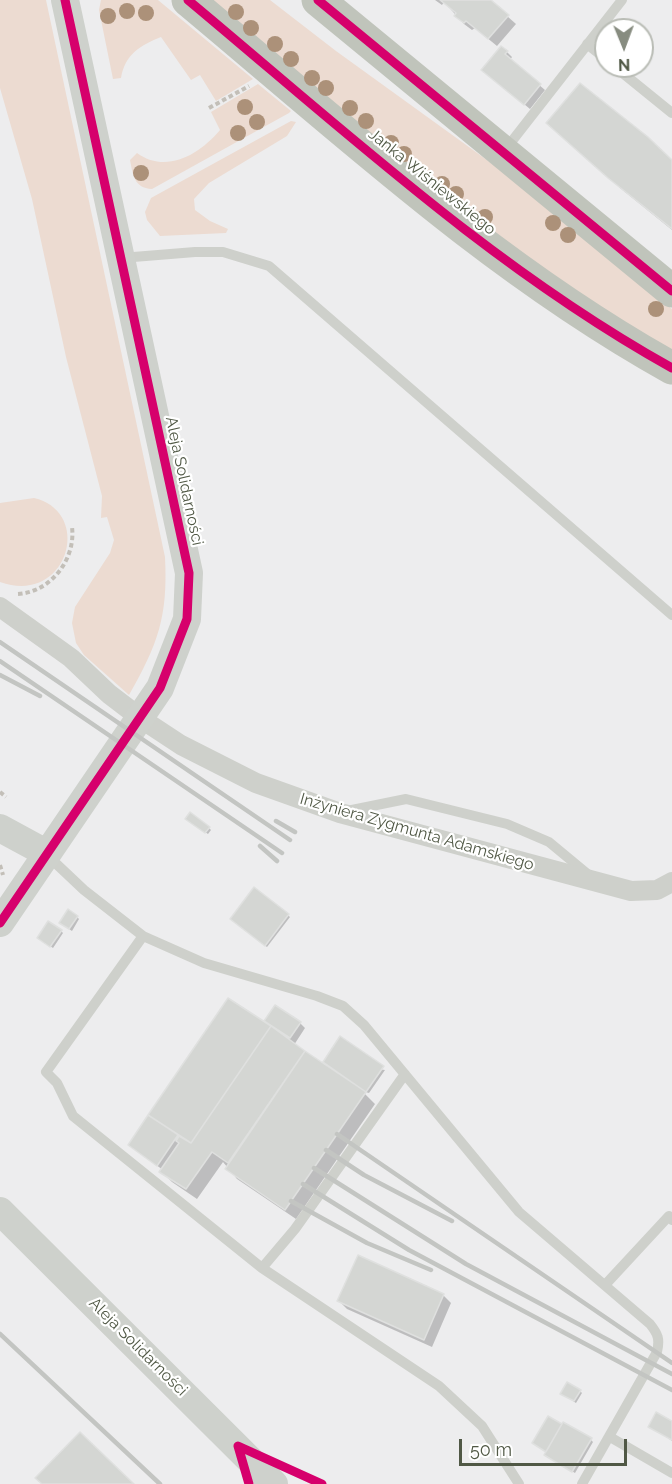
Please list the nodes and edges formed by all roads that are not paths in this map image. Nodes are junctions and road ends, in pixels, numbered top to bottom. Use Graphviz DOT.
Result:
graph roads {
  1 [pos="65,0"];
  2 [pos="188,0"];
  3 [pos="318,0"];
  4 [pos="622,0"];
  5 [pos="587,44"];
  6 [pos="594,50"];
  7 [pos="629,78"];
  8 [pos="672,113"];
  9 [pos="503,153"];
  10 [pos="120,258"];
  11 [pos="672,291"];
  12 [pos="672,368"];
  13 [pos="6,600"];
  14 [pos="672,615"];
  15 [pos="340,813"];
  16 [pos="0,828"];
  17 [pos="46,853"];
  18 [pos="597,882"];
  19 [pos="672,882"];
  20 [pos="0,923"];
  21 [pos="142,936"];
  22 [pos="405,1074"];
  23 [pos="0,1211"];
  24 [pos="671,1216"];
  25 [pos="262,1268"];
  26 [pos="605,1285"];
  27 [pos="610,1437"];
  28 [pos="672,1473"];
  29 [pos="274,1484"];
  30 [pos="519,1484"];
  31 [pos="582,1484"];
  1 -- 10 [label="street, Aleja Solidarności"];
  2 -- 12 [label="highway, Janka Wiśniewskiego"];
  3 -- 9 [label="highway"];
  4 -- 5 [label="lane"];
  5 -- 6 [label="lane"];
  5 -- 9 [label="lane"];
  7 -- 8 [label="lane"];
  9 -- 11 [label="highway"];
  10 -- 14 [label="lane"];
  10 -- 17 [label="street, Aleja Solidarności"];
  13 -- 15 [label="street, Inżyniera Zygmunta Adamskiego"];
  15 -- 18 [label="street, Inżyniera Zygmunta Adamskiego"];
  15 -- 18 [label="lane"];
  16 -- 17 [label="street"];
  17 -- 20 [label="street, Aleja Solidarności"];
  17 -- 21 [label="lane"];
  18 -- 19 [label="street, Inżyniera Zygmunta Adamskiego"];
  21 -- 22 [label="lane"];
  21 -- 25 [label="lane"];
  22 -- 25 [label="lane"];
  22 -- 26 [label="lane"];
  23 -- 29 [label="street, Aleja Solidarności"];
  24 -- 26 [label="lane"];
  25 -- 30 [label="lane"];
  26 -- 27 [label="lane"];
  27 -- 28 [label="lane"];
  27 -- 31 [label="lane"];
}
